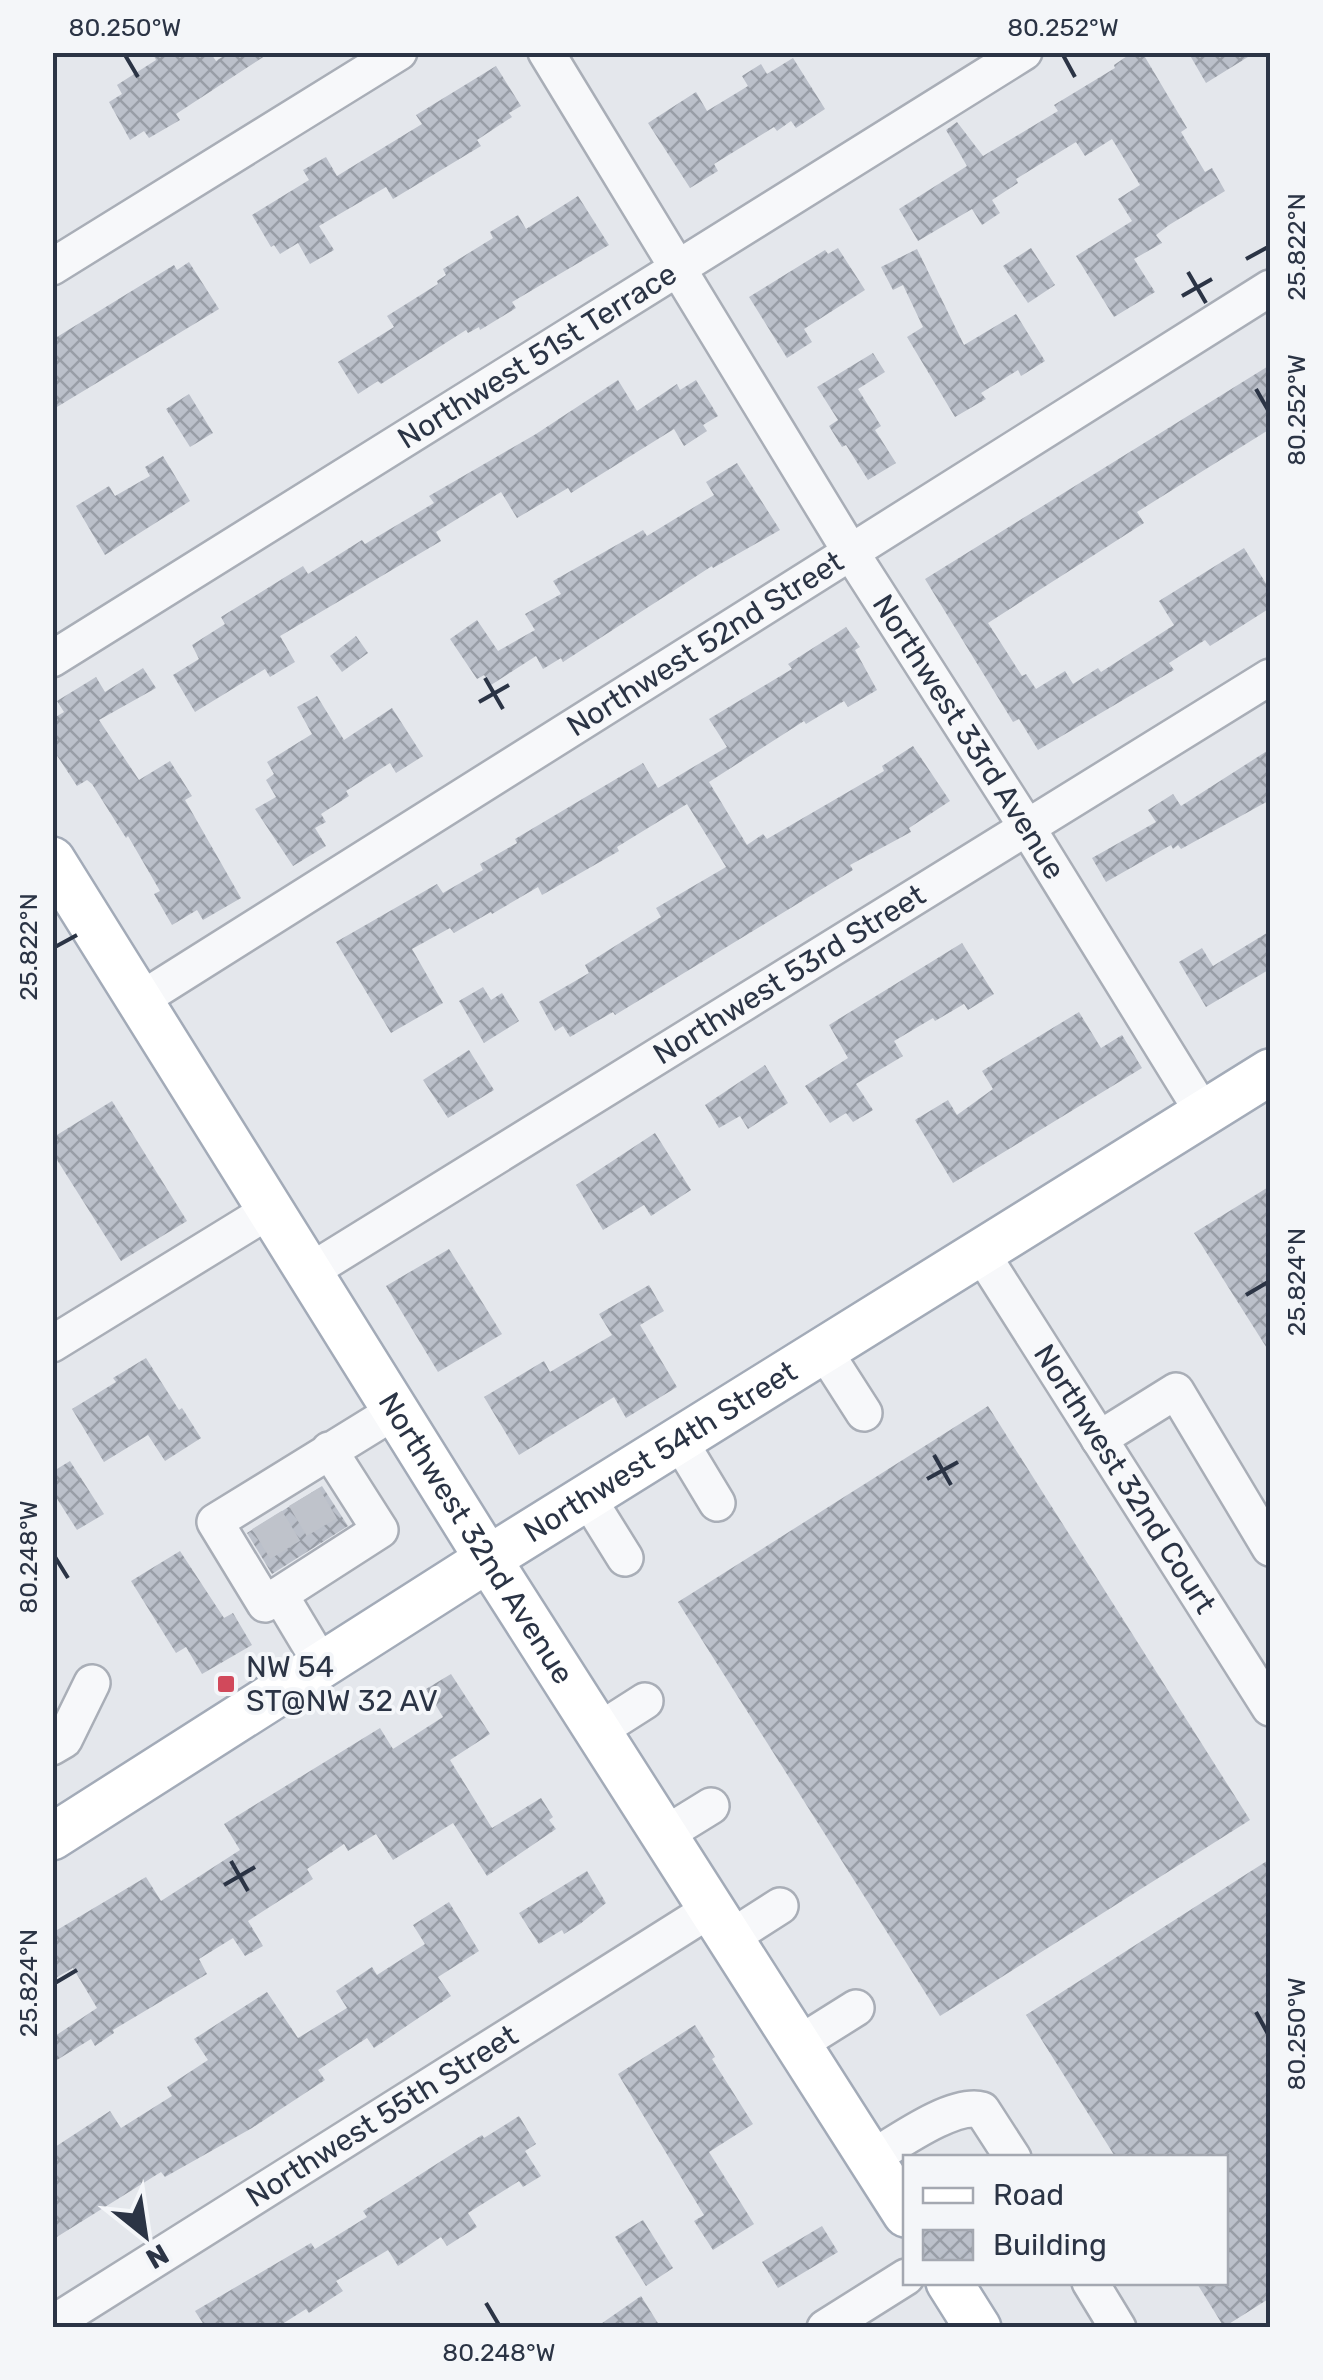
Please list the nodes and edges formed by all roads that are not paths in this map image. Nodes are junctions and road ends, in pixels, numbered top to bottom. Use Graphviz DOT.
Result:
graph roads {
  1 [pos="399,52"];
  2 [pos="546,52"];
  3 [pos="1024,52"];
  4 [pos="52,267"];
  5 [pos="679,268"];
  6 [pos="1270,288"];
  7 [pos="850,551"];
  8 [pos="52,660"];
  9 [pos="1270,677"];
  10 [pos="1028,829"];
  11 [pos="54,865"];
  12 [pos="140,1000"];
  13 [pos="1270,1072"];
  14 [pos="1204,1114"];
  15 [pos="270,1210"];
  16 [pos="980,1251"];
  17 [pos="309,1272"];
  18 [pos="52,1344"];
  19 [pos="823,1349"];
  20 [pos="395,1411"];
  21 [pos="864,1413"];
  22 [pos="1099,1439"];
  23 [pos="678,1440"];
  24 [pos="329,1450"];
  25 [pos="587,1498"];
  26 [pos="718,1504"];
  27 [pos="1270,1548"];
  28 [pos="625,1558"];
  29 [pos="488,1559"];
  30 [pos="293,1579"];
  31 [pos="322,1665"];
  32 [pos="92,1684"];
  33 [pos="645,1702"];
  34 [pos="1270,1708"];
  35 [pos="598,1732"];
  36 [pos="52,1747"];
  37 [pos="711,1806"];
  38 [pos="664,1835"];
  39 [pos="52,1837"];
  40 [pos="780,1906"];
  41 [pos="720,1924"];
  42 [pos="856,2008"];
  43 [pos="797,2045"];
  44 [pos="1010,2155"];
  45 [pos="870,2159"];
  46 [pos="903,2209"];
  47 [pos="903,2280"];
  48 [pos="952,2285"];
  49 [pos="1092,2285"];
  50 [pos="52,2324"];
  51 [pos="825,2328"];
  52 [pos="978,2328"];
  53 [pos="1118,2328"];
  1 -- 4 [label="street"];
  2 -- 5 [label="street, Northwest 33rd Avenue"];
  3 -- 5 [label="street, Northwest 51st Terrace"];
  5 -- 7 [label="street, Northwest 33rd Avenue"];
  5 -- 8 [label="street, Northwest 51st Terrace"];
  6 -- 7 [label="street, Northwest 52nd Street"];
  7 -- 10 [label="street, Northwest 33rd Avenue"];
  7 -- 12 [label="street, Northwest 52nd Street"];
  9 -- 10 [label="street, Northwest 53rd Street"];
  10 -- 14 [label="street, Northwest 33rd Avenue"];
  10 -- 17 [label="street, Northwest 53rd Street"];
  11 -- 12 [label="main road, Northwest 32nd Avenue"];
  12 -- 15 [label="main road, Northwest 32nd Avenue"];
  13 -- 14 [label="main road, Northwest 54th Street"];
  14 -- 16 [label="main road, Northwest 54th Street"];
  15 -- 17 [label="main road, Northwest 32nd Avenue"];
  15 -- 18 [label="street"];
  16 -- 19 [label="main road, Northwest 54th Street"];
  16 -- 22 [label="street, Northwest 32nd Court"];
  17 -- 20 [label="main road, Northwest 32nd Avenue"];
  19 -- 21 [label="street"];
  19 -- 23 [label="main road, Northwest 54th Street"];
  20 -- 24 [label="street"];
  20 -- 29 [label="main road, Northwest 32nd Avenue"];
  22 -- 27 [label="street"];
  22 -- 34 [label="street, Northwest 32nd Court"];
  23 -- 25 [label="main road, Northwest 54th Street"];
  23 -- 26 [label="street"];
  24 -- 30 [label="street"];
  24 -- 30 [label="street"];
  25 -- 28 [label="street"];
  25 -- 29 [label="main road, Northwest 54th Street"];
  29 -- 31 [label="main road, Northwest 54th Street"];
  29 -- 35 [label="main road, Northwest 32nd Avenue"];
  30 -- 31 [label="street"];
  31 -- 39 [label="main road, Northwest 54th Street"];
  32 -- 36 [label="street"];
  33 -- 35 [label="street"];
  35 -- 38 [label="main road, Northwest 32nd Avenue"];
  37 -- 38 [label="street"];
  38 -- 41 [label="main road, Northwest 32nd Avenue"];
  40 -- 41 [label="street, Northwest 55th Street"];
  41 -- 43 [label="main road, Northwest 32nd Avenue"];
  41 -- 50 [label="street, Northwest 55th Street"];
  42 -- 43 [label="street"];
  43 -- 45 [label="main road, Northwest 32nd Avenue"];
  44 -- 45 [label="street"];
  45 -- 46 [label="main road, Northwest 32nd Avenue"];
  47 -- 51 [label="street"];
  48 -- 52 [label="main road"];
  49 -- 53 [label="street"];
}
